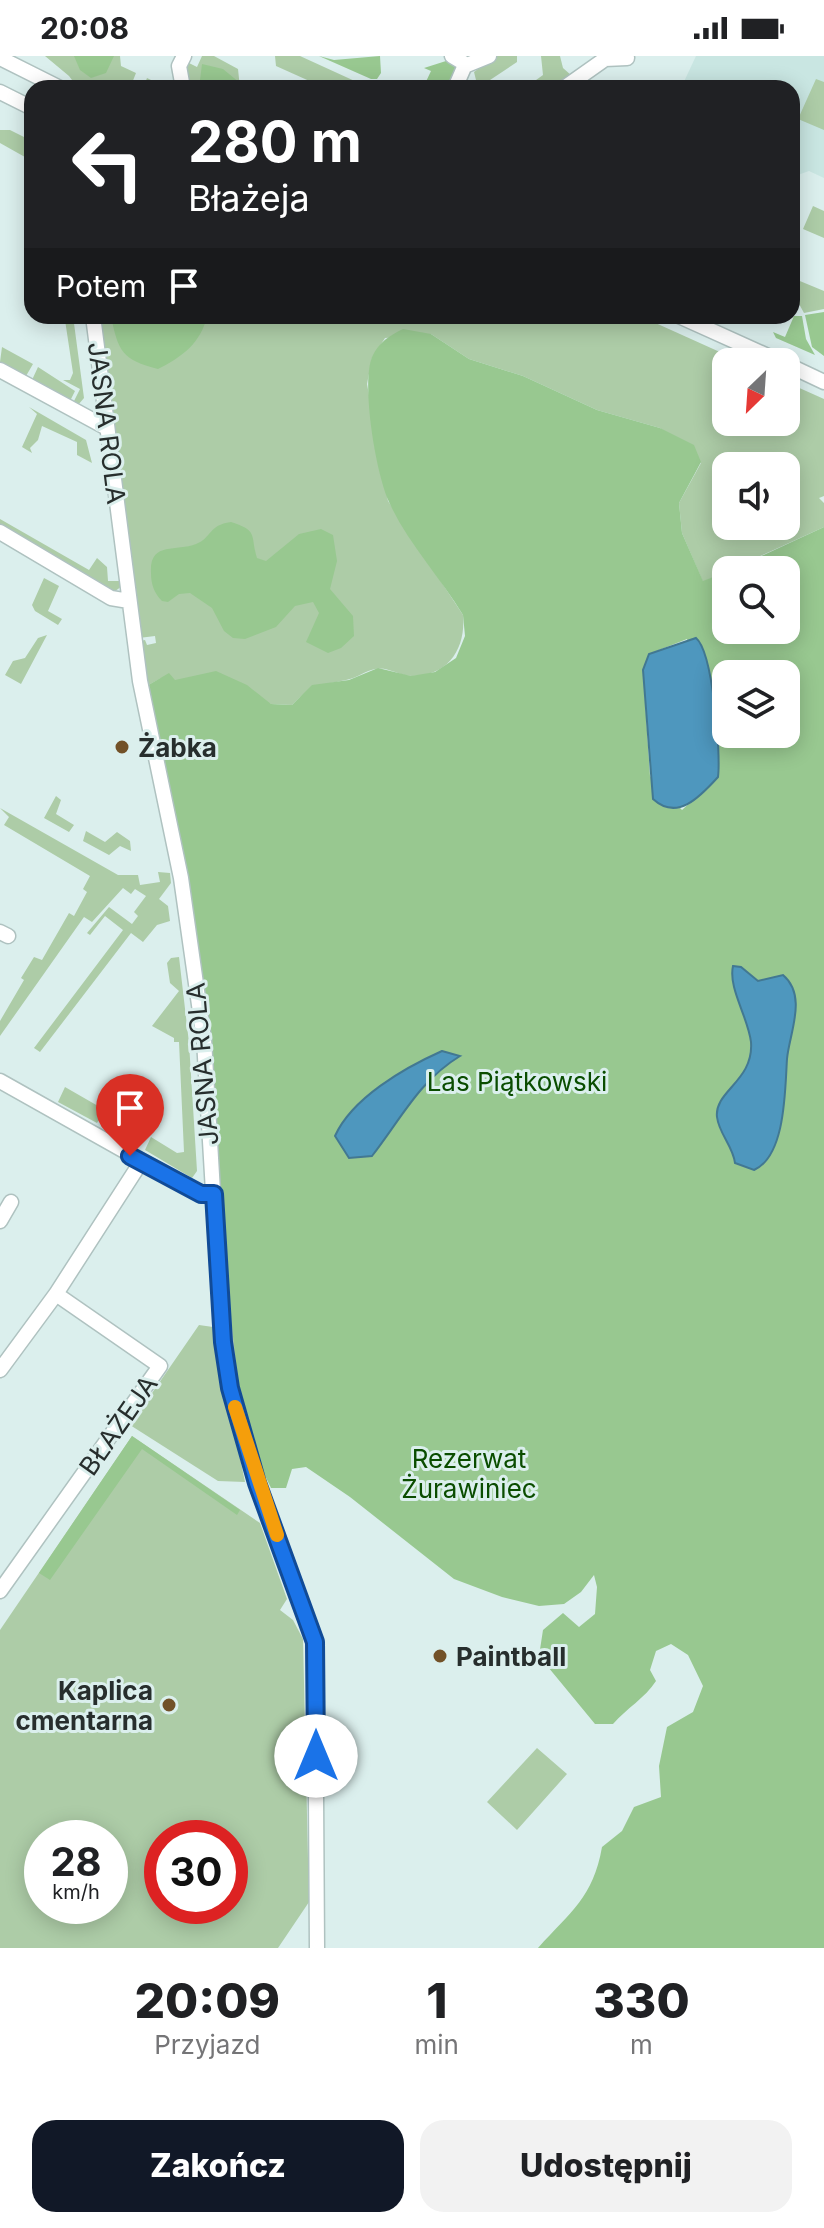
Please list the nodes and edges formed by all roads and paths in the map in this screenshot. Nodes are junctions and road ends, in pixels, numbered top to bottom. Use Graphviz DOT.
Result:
graph roads {
  1 [pos="184,56"];
  2 [pos="452,56"];
  3 [pos="489,56"];
  4 [pos="605,57"];
  5 [pos="0,58"];
  6 [pos="627,58"];
  7 [pos="465,65"];
  8 [pos="44,80"];
  9 [pos="182,80"];
  10 [pos="458,80"];
  11 [pos="575,80"];
  12 [pos="0,92"];
  13 [pos="24,104"];
  14 [pos="94,324"];
  15 [pos="697,324"];
  16 [pos="750,348"];
  17 [pos="0,370"];
  18 [pos="800,371"];
  19 [pos="824,382"];
  20 [pos="107,428"];
  21 [pos="0,532"];
  22 [pos="129,601"];
  23 [pos="0,1081"];
  24 [pos="141,1162"];
  25 [pos="214,1194"];
  26 [pos="11,1202"];
  27 [pos="1,1219"];
  28 [pos="56,1294"];
  29 [pos="6,1350"];
  30 [pos="0,1370"];
  31 [pos="1,1588"];
  32 [pos="317,1948"];
  1 -- 9 [label="street"];
  2 -- 7 [label="street"];
  3 -- 7 [label="street"];
  4 -- 6 [label="street"];
  4 -- 11 [label="street"];
  5 -- 8 [label="street"];
  7 -- 10 [label="street"];
  12 -- 13 [label="street"];
  14 -- 20 [label="street, JASNA ROLA"];
  15 -- 16 [label="street"];
  17 -- 20 [label="street"];
  18 -- 19 [label="street"];
  20 -- 22 [label="street, JASNA ROLA"];
  21 -- 22 [label="street"];
  22 -- 25 [label="street, JASNA ROLA"];
  23 -- 24 [label="street"];
  24 -- 25 [label="street"];
  24 -- 28 [label="street"];
  25 -- 32 [label="street, JASNA ROLA"];
  26 -- 27 [label="street"];
  28 -- 29 [label="street"];
  28 -- 31 [label="street, BŁAŻEJA"];
  29 -- 30 [label="street"];
}
